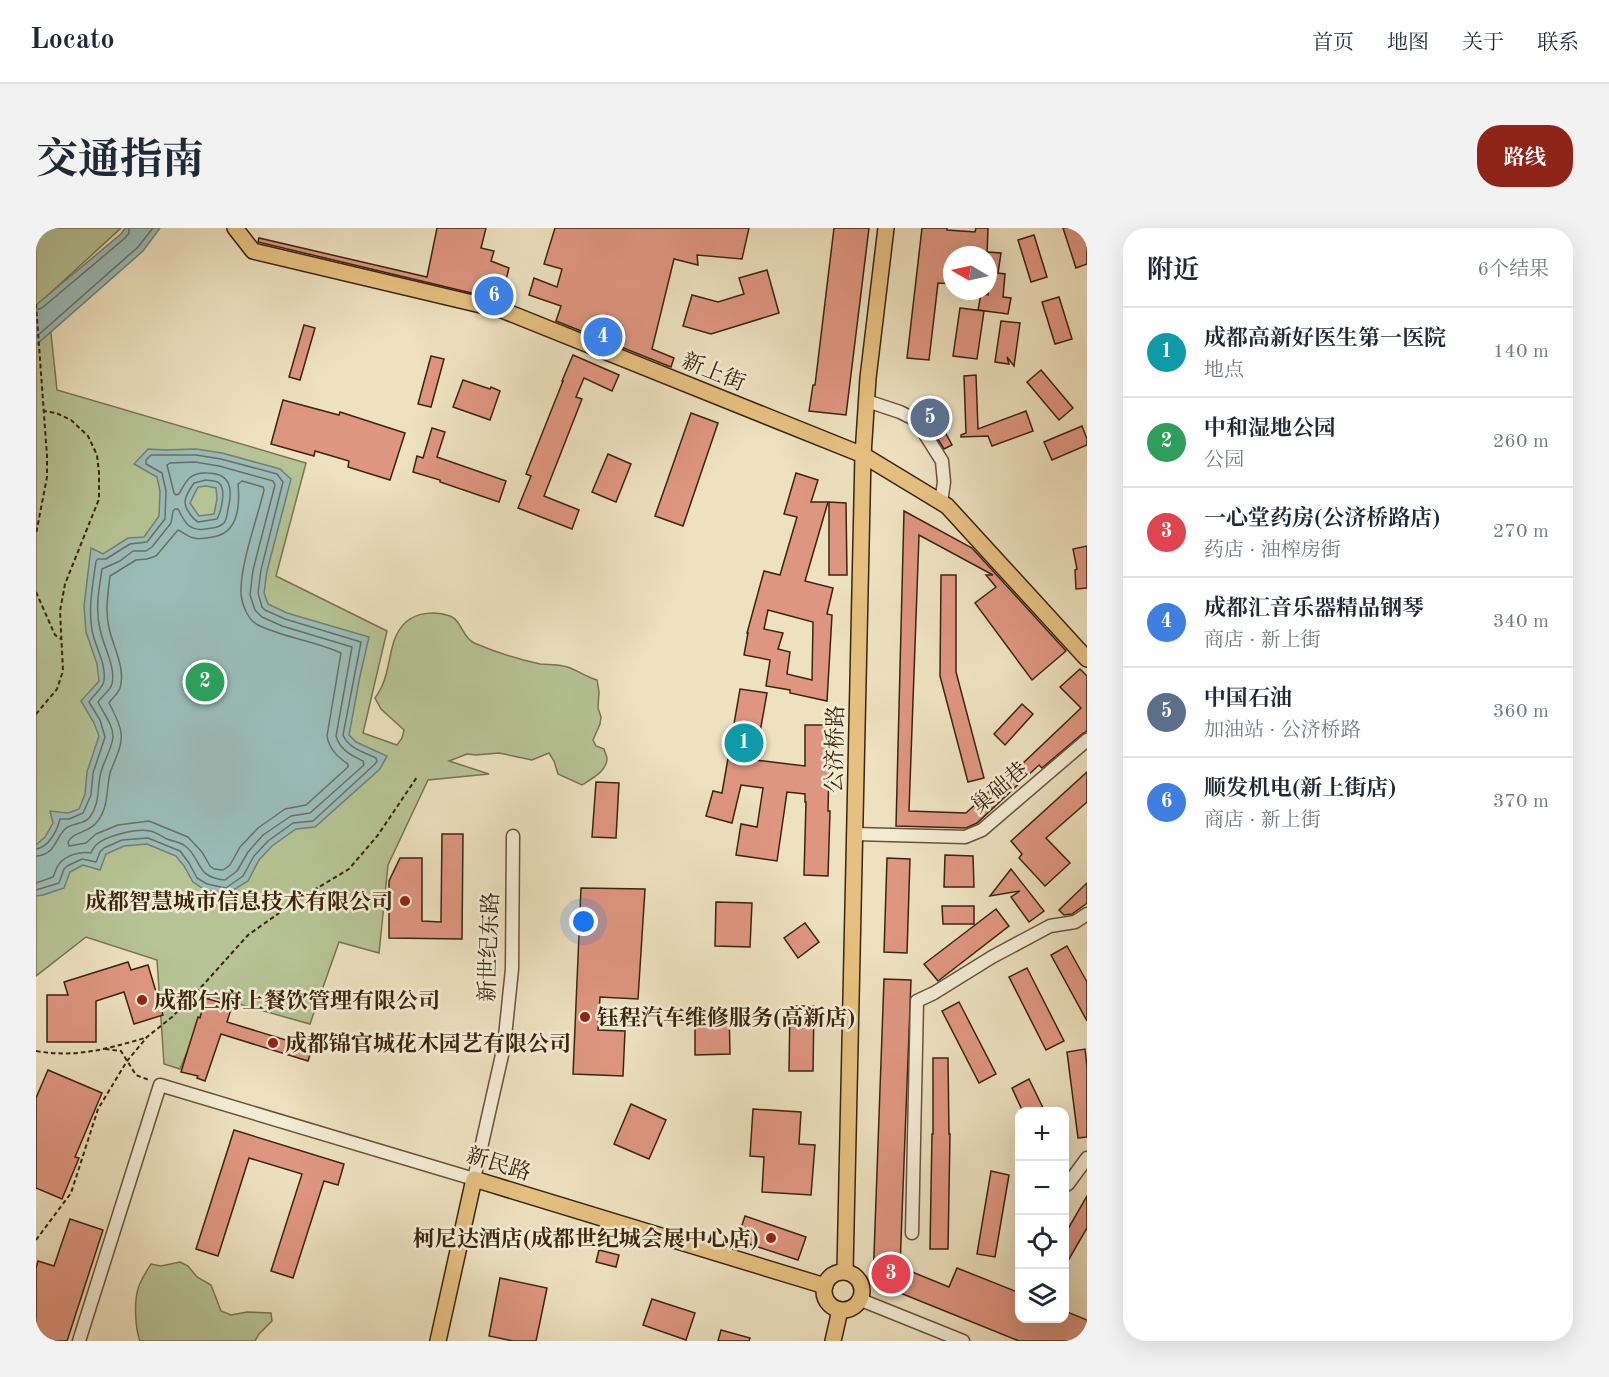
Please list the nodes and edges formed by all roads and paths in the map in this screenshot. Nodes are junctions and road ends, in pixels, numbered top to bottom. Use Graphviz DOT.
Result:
graph roads {
  1 [pos="43,228"];
  2 [pos="235,228"];
  3 [pos="886,228"];
  4 [pos="36,240"];
  5 [pos="36,304"];
  6 [pos="867,401"];
  7 [pos="44,411"];
  8 [pos="863,454"];
  9 [pos="941,502"];
  10 [pos="36,534"];
  11 [pos="36,592"];
  12 [pos="62,640"];
  13 [pos="1087,659"];
  14 [pos="36,714"];
  15 [pos="1087,740"];
  16 [pos="417,777"];
  17 [pos="855,834"];
  18 [pos="513,836"];
  19 [pos="1087,914"];
  20 [pos="147,1038"];
  21 [pos="102,1049"];
  22 [pos="36,1051"];
  23 [pos="127,1060"];
  24 [pos="160,1085"];
  25 [pos="1087,1158"];
  26 [pos="474,1179"];
  27 [pos="1069,1183"];
  28 [pos="912,1233"];
  29 [pos="36,1240"];
  30 [pos="845,1271"];
  31 [pos="825,1286"];
  32 [pos="861,1300"];
  33 [pos="840,1310"];
  34 [pos="80,1341"];
  35 [pos="438,1341"];
  36 [pos="833,1341"];
  37 [pos="963,1341"];
  1 -- 4 [label="path"];
  2 -- 8 [label="main road, 新上街"];
  3 -- 6 [label="main road, 公济桥路"];
  5 -- 7 [label="path"];
  6 -- 8 [label="main road, 公济桥路"];
  6 -- 9 [label="street"];
  7 -- 10 [label="path"];
  7 -- 12 [label="path"];
  8 -- 9 [label="main road, 新上街"];
  8 -- 17 [label="main road, 公济桥路"];
  9 -- 13 [label="main road, 新上街"];
  11 -- 12 [label="path"];
  12 -- 14 [label="path"];
  15 -- 17 [label="street, 巢础巷"];
  16 -- 20 [label="path"];
  17 -- 30 [label="main road, 公济桥路"];
  18 -- 26 [label="street, 新世纪东路"];
  19 -- 28 [label="street"];
  20 -- 21 [label="path"];
  20 -- 23 [label="path"];
  21 -- 22 [label="path"];
  21 -- 23 [label="path"];
  23 -- 24 [label="path"];
  23 -- 29 [label="path"];
  24 -- 26 [label="street, 新民路"];
  24 -- 34 [label="street"];
  25 -- 27 [label="street"];
  26 -- 31 [label="main road, 新民路"];
  26 -- 35 [label="main road, 新世纪东路"];
  30 -- 31 [label="main road"];
  30 -- 32 [label="main road"];
  31 -- 33 [label="main road"];
  32 -- 33 [label="main road"];
  32 -- 37 [label="street"];
  33 -- 36 [label="main road"];
}
